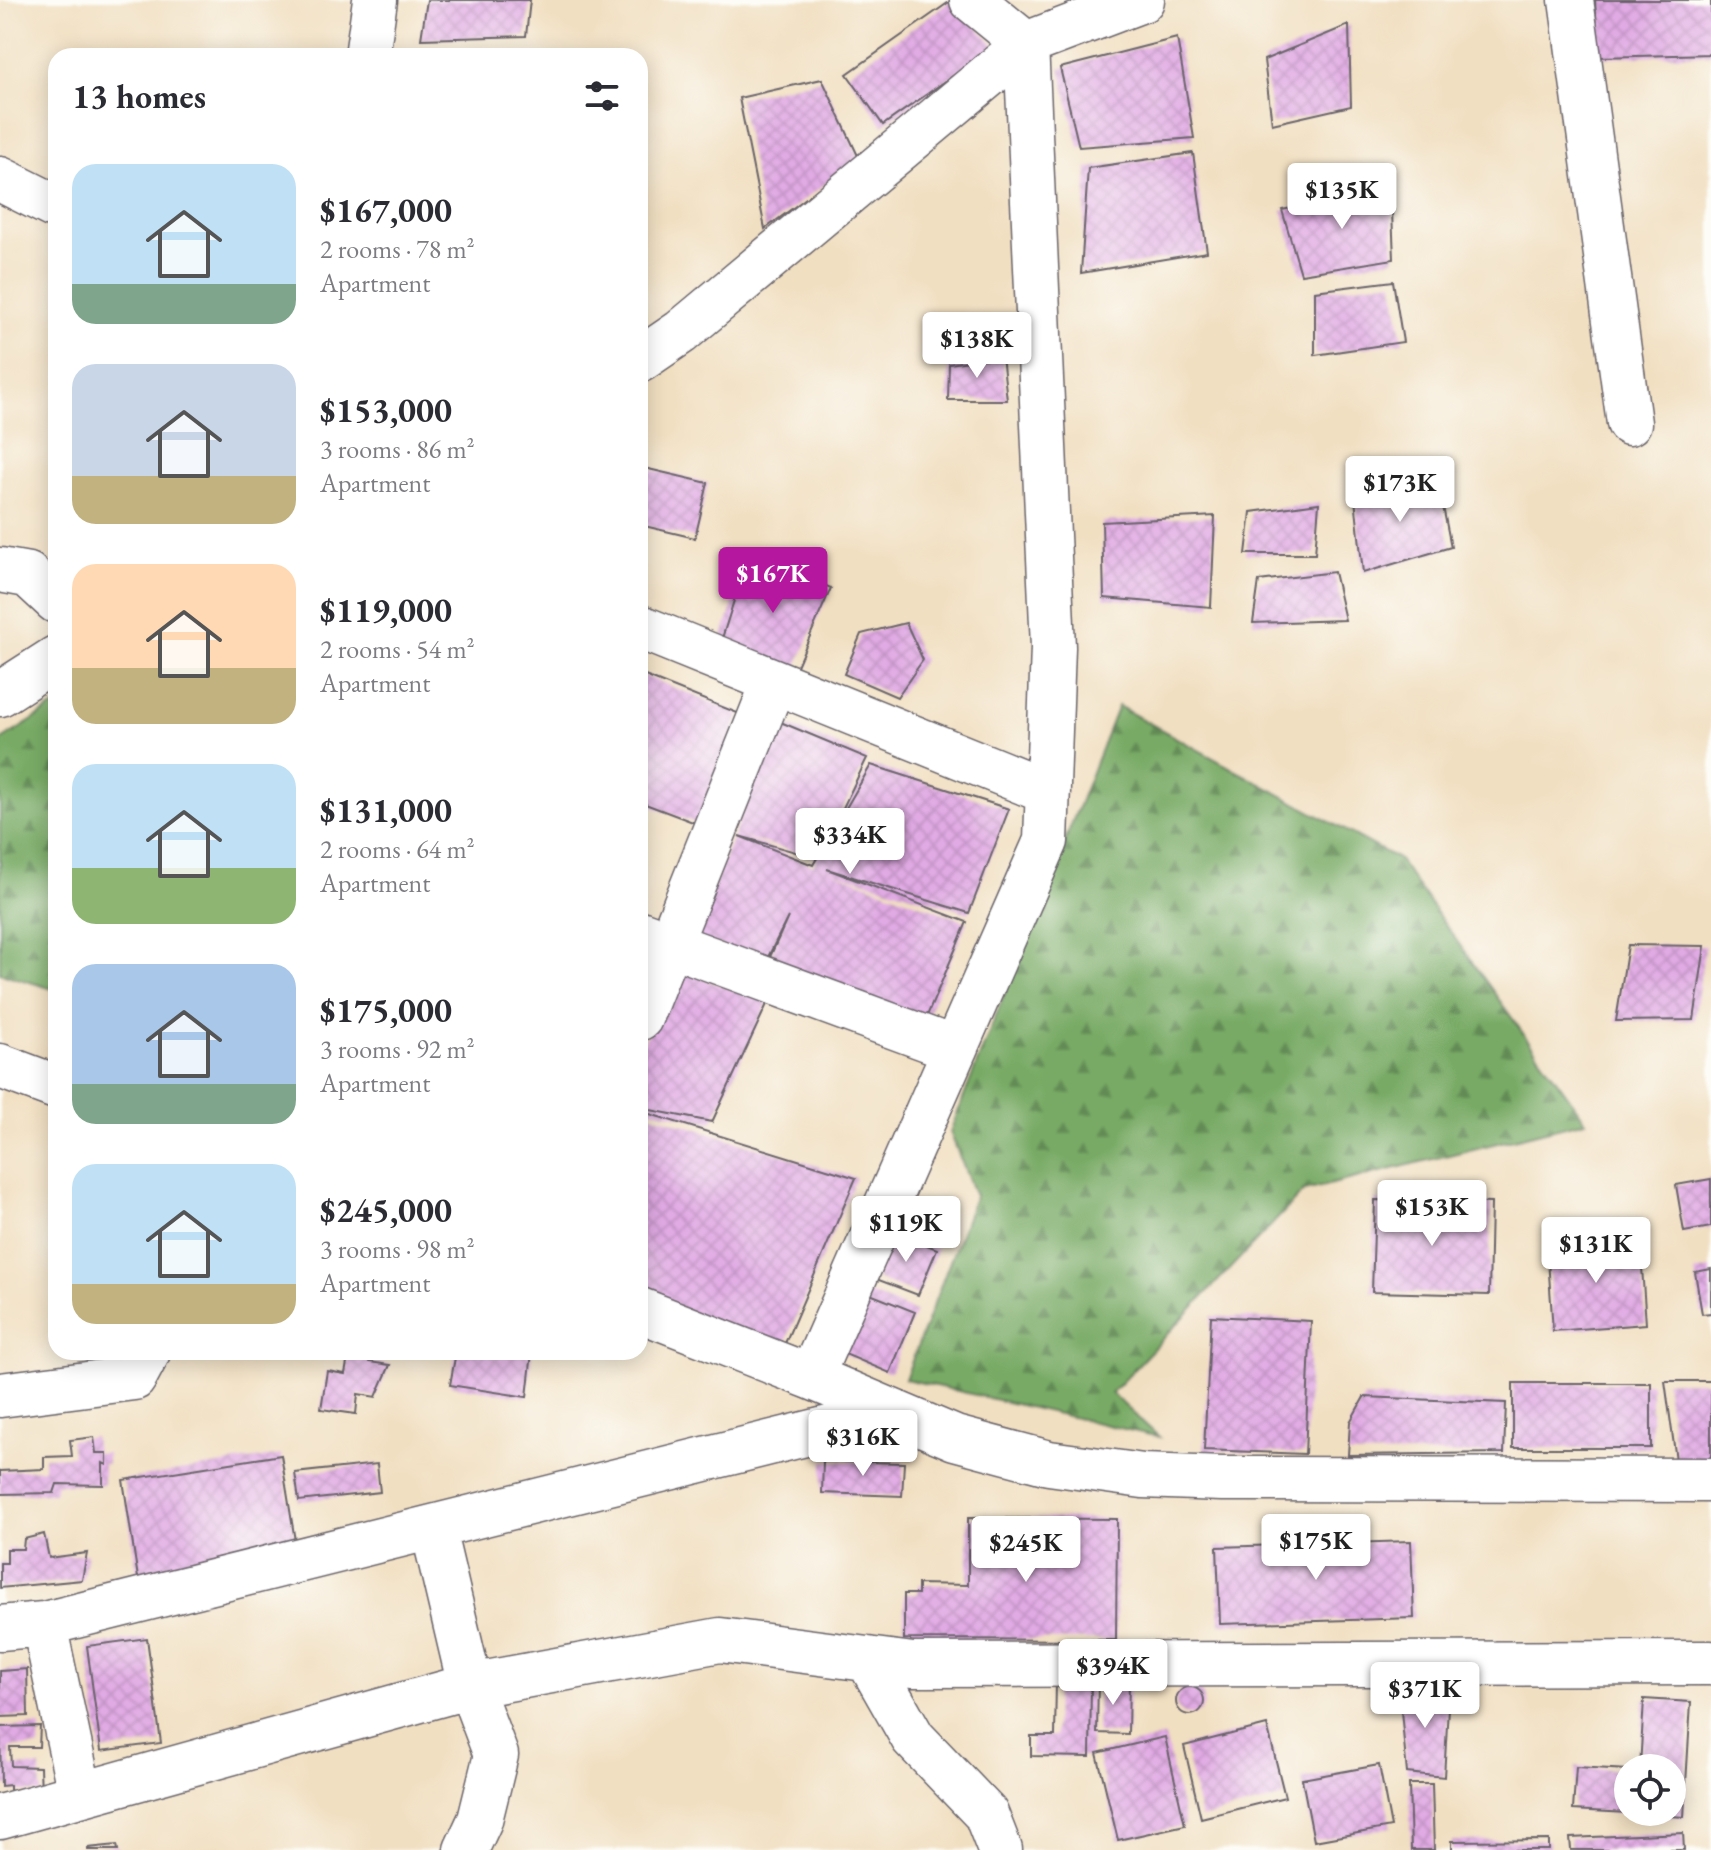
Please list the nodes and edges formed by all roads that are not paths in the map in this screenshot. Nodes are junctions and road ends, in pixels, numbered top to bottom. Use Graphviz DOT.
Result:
graph roads {
  1 [pos="375,0"];
  2 [pos="972,0"];
  3 [pos="1142,0"];
  4 [pos="1571,0"];
  5 [pos="1026,44"];
  6 [pos="368,48"];
  7 [pos="0,179"];
  8 [pos="48,203"];
  9 [pos="648,355"];
  10 [pos="1629,423"];
  11 [pos="0,570"];
  12 [pos="48,594"];
  13 [pos="648,630"];
  14 [pos="48,663"];
  15 [pos="774,682"];
  16 [pos="0,694"];
  17 [pos="1048,792"];
  18 [pos="655,938"];
  19 [pos="648,975"];
  20 [pos="955,1049"];
  21 [pos="0,1066"];
  22 [pos="48,1084"];
  23 [pos="648,1313"];
  24 [pos="144,1360"];
  25 [pos="811,1377"];
  26 [pos="0,1395"];
  27 [pos="893,1412"];
  28 [pos="1711,1480"];
  29 [pos="433,1529"];
  30 [pos="44,1624"];
  31 [pos="0,1628"];
  32 [pos="868,1659"];
  33 [pos="1711,1663"];
  34 [pos="470,1686"];
  35 [pos="80,1794"];
  36 [pos="0,1817"];
  37 [pos="466,1850"];
  38 [pos="1000,1850"];
  1 -- 6 [label="street"];
  2 -- 5 [label="street"];
  3 -- 5 [label="street"];
  4 -- 10 [label="street"];
  5 -- 9 [label="street"];
  5 -- 17 [label="street"];
  7 -- 8 [label="street"];
  11 -- 12 [label="street"];
  13 -- 15 [label="street"];
  14 -- 16 [label="street"];
  15 -- 17 [label="street"];
  15 -- 18 [label="street"];
  17 -- 20 [label="street"];
  18 -- 19 [label="street"];
  18 -- 20 [label="street"];
  20 -- 25 [label="street"];
  21 -- 22 [label="street"];
  23 -- 25 [label="street"];
  24 -- 26 [label="street"];
  25 -- 27 [label="street"];
  27 -- 28 [label="street"];
  27 -- 29 [label="street"];
  29 -- 30 [label="street"];
  29 -- 34 [label="street"];
  30 -- 31 [label="street"];
  30 -- 35 [label="street"];
  32 -- 33 [label="street"];
  32 -- 34 [label="street"];
  32 -- 38 [label="street"];
  34 -- 35 [label="street"];
  34 -- 37 [label="street"];
  35 -- 36 [label="street"];
}
